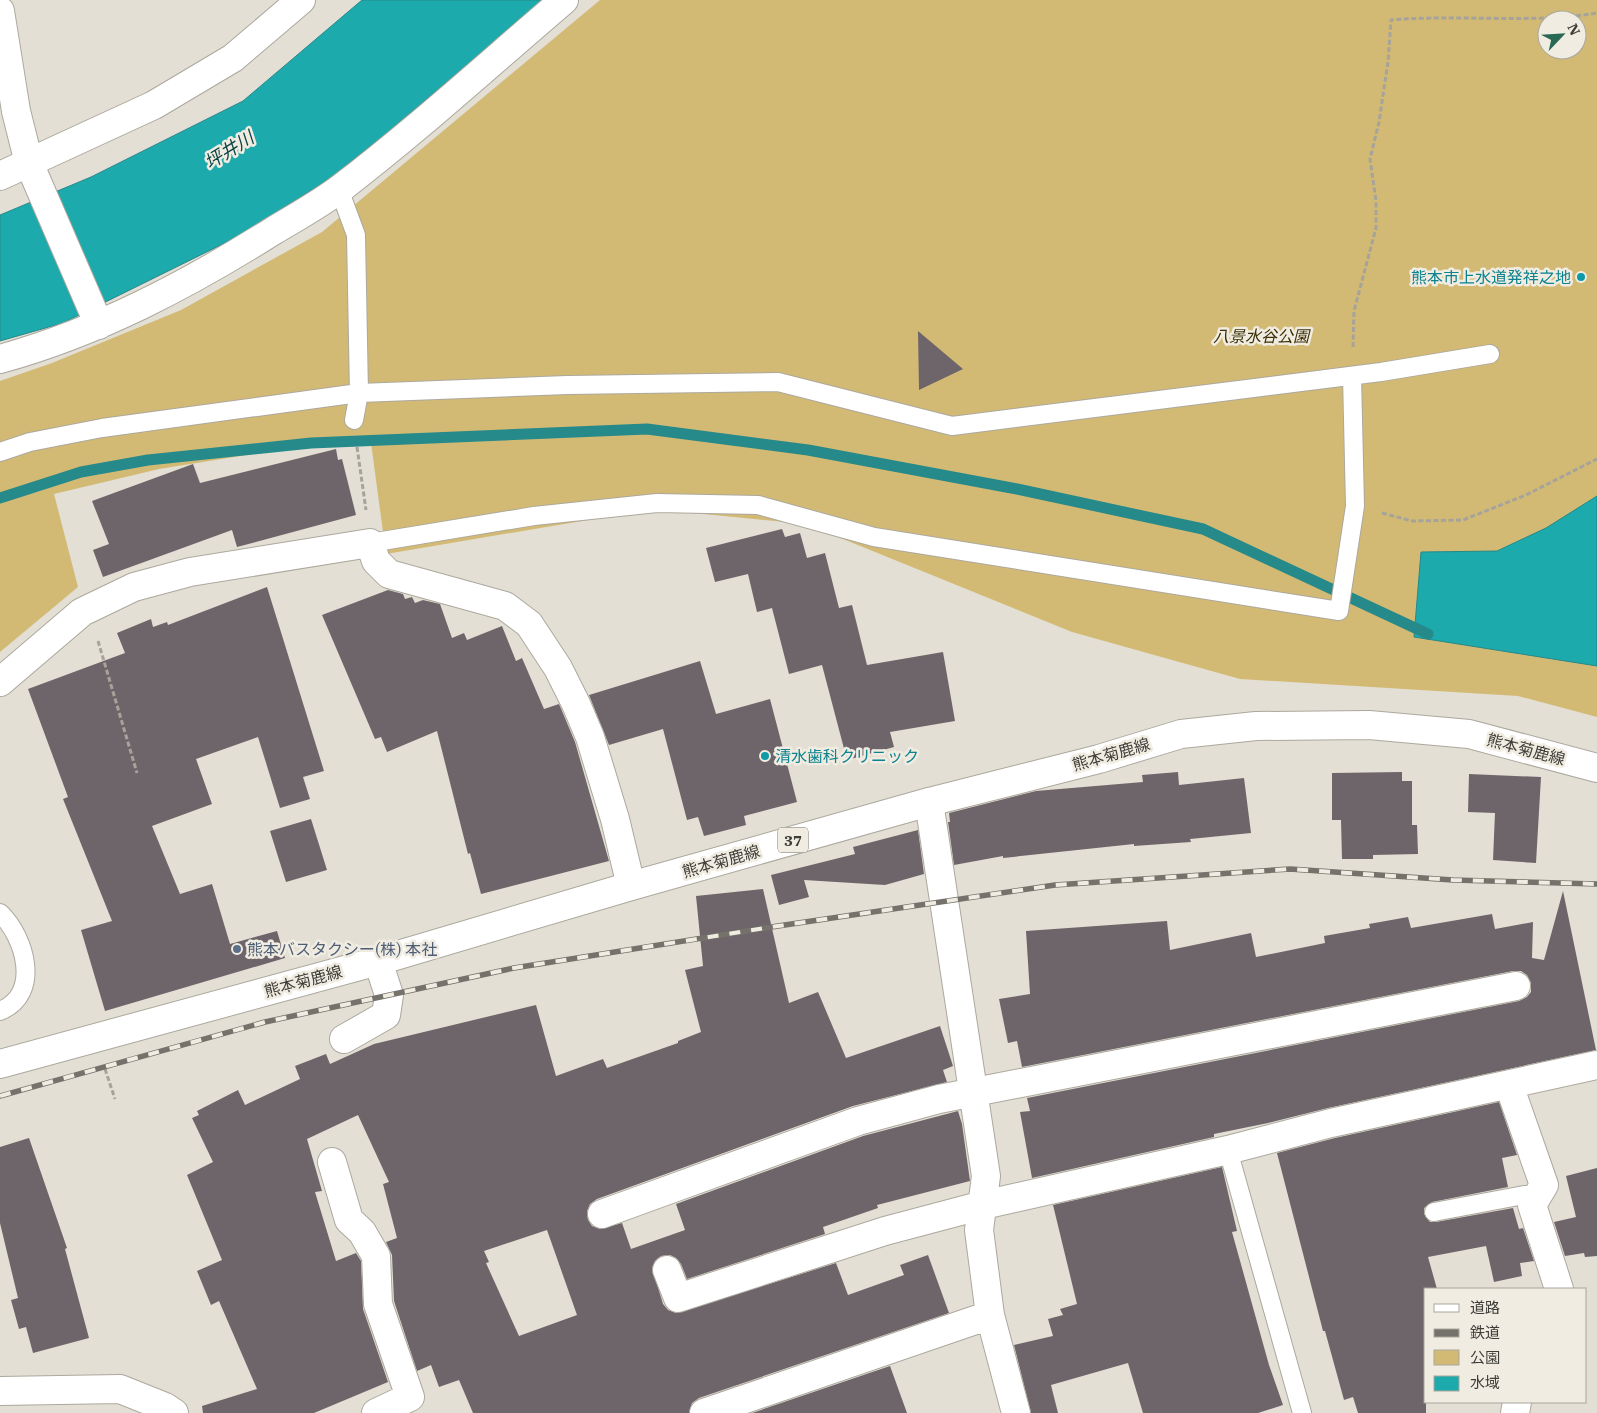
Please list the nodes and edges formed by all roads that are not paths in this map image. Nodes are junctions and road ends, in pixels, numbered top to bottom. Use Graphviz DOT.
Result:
graph roads {
  1 [pos="301,0"];
  2 [pos="564,0"];
  3 [pos="0,11"];
  4 [pos="33,172"];
  5 [pos="0,176"];
  6 [pos="339,189"];
  7 [pos="96,318"];
  8 [pos="1490,354"];
  9 [pos="0,359"];
  10 [pos="1352,376"];
  11 [pos="359,393"];
  12 [pos="354,420"];
  13 [pos="0,452"];
  14 [pos="370,543"];
  15 [pos="0,682"];
  16 [pos="1597,768"];
  17 [pos="929,802"];
  18 [pos="631,886"];
  19 [pos="0,913"];
  20 [pos="378,961"];
  21 [pos="1516,986"];
  22 [pos="0,1011"];
  23 [pos="344,1040"];
  24 [pos="0,1064"];
  25 [pos="1597,1065"];
  26 [pos="1509,1085"];
  27 [pos="974,1093"];
  28 [pos="1228,1150"];
  29 [pos="332,1162"];
  30 [pos="1536,1195"];
  31 [pos="983,1205"];
  32 [pos="1434,1212"];
  33 [pos="602,1214"];
  34 [pos="667,1270"];
  35 [pos="1559,1288"];
  36 [pos="990,1315"];
  37 [pos="0,1391"];
  38 [pos="174,1413"];
  39 [pos="376,1413"];
  40 [pos="704,1413"];
  41 [pos="1016,1413"];
  42 [pos="1302,1413"];
  1 -- 4 [label="street"];
  2 -- 6 [label="street"];
  3 -- 4 [label="street"];
  4 -- 5 [label="street"];
  4 -- 7 [label="street"];
  6 -- 7 [label="street"];
  6 -- 11 [label="lane"];
  7 -- 9 [label="street"];
  8 -- 10 [label="lane"];
  10 -- 11 [label="lane"];
  10 -- 14 [label="lane"];
  11 -- 12 [label="lane"];
  11 -- 13 [label="lane"];
  14 -- 15 [label="street"];
  14 -- 18 [label="street"];
  16 -- 17 [label="street, 熊本菊鹿線 / 37"];
  17 -- 18 [label="street, 熊本菊鹿線 / 37"];
  17 -- 27 [label="street"];
  18 -- 20 [label="street, 熊本菊鹿線 / 37"];
  19 -- 22 [label="lane"];
  20 -- 23 [label="street"];
  20 -- 24 [label="street, 熊本菊鹿線 / 37"];
  21 -- 27 [label="street"];
  25 -- 26 [label="street"];
  26 -- 28 [label="street"];
  26 -- 30 [label="street"];
  27 -- 31 [label="street"];
  27 -- 33 [label="street"];
  28 -- 31 [label="street"];
  28 -- 42 [label="lane"];
  29 -- 39 [label="street"];
  30 -- 32 [label="lane"];
  30 -- 35 [label="street"];
  31 -- 34 [label="street"];
  31 -- 36 [label="street"];
  36 -- 40 [label="street"];
  36 -- 41 [label="street"];
  37 -- 38 [label="street"];
}
